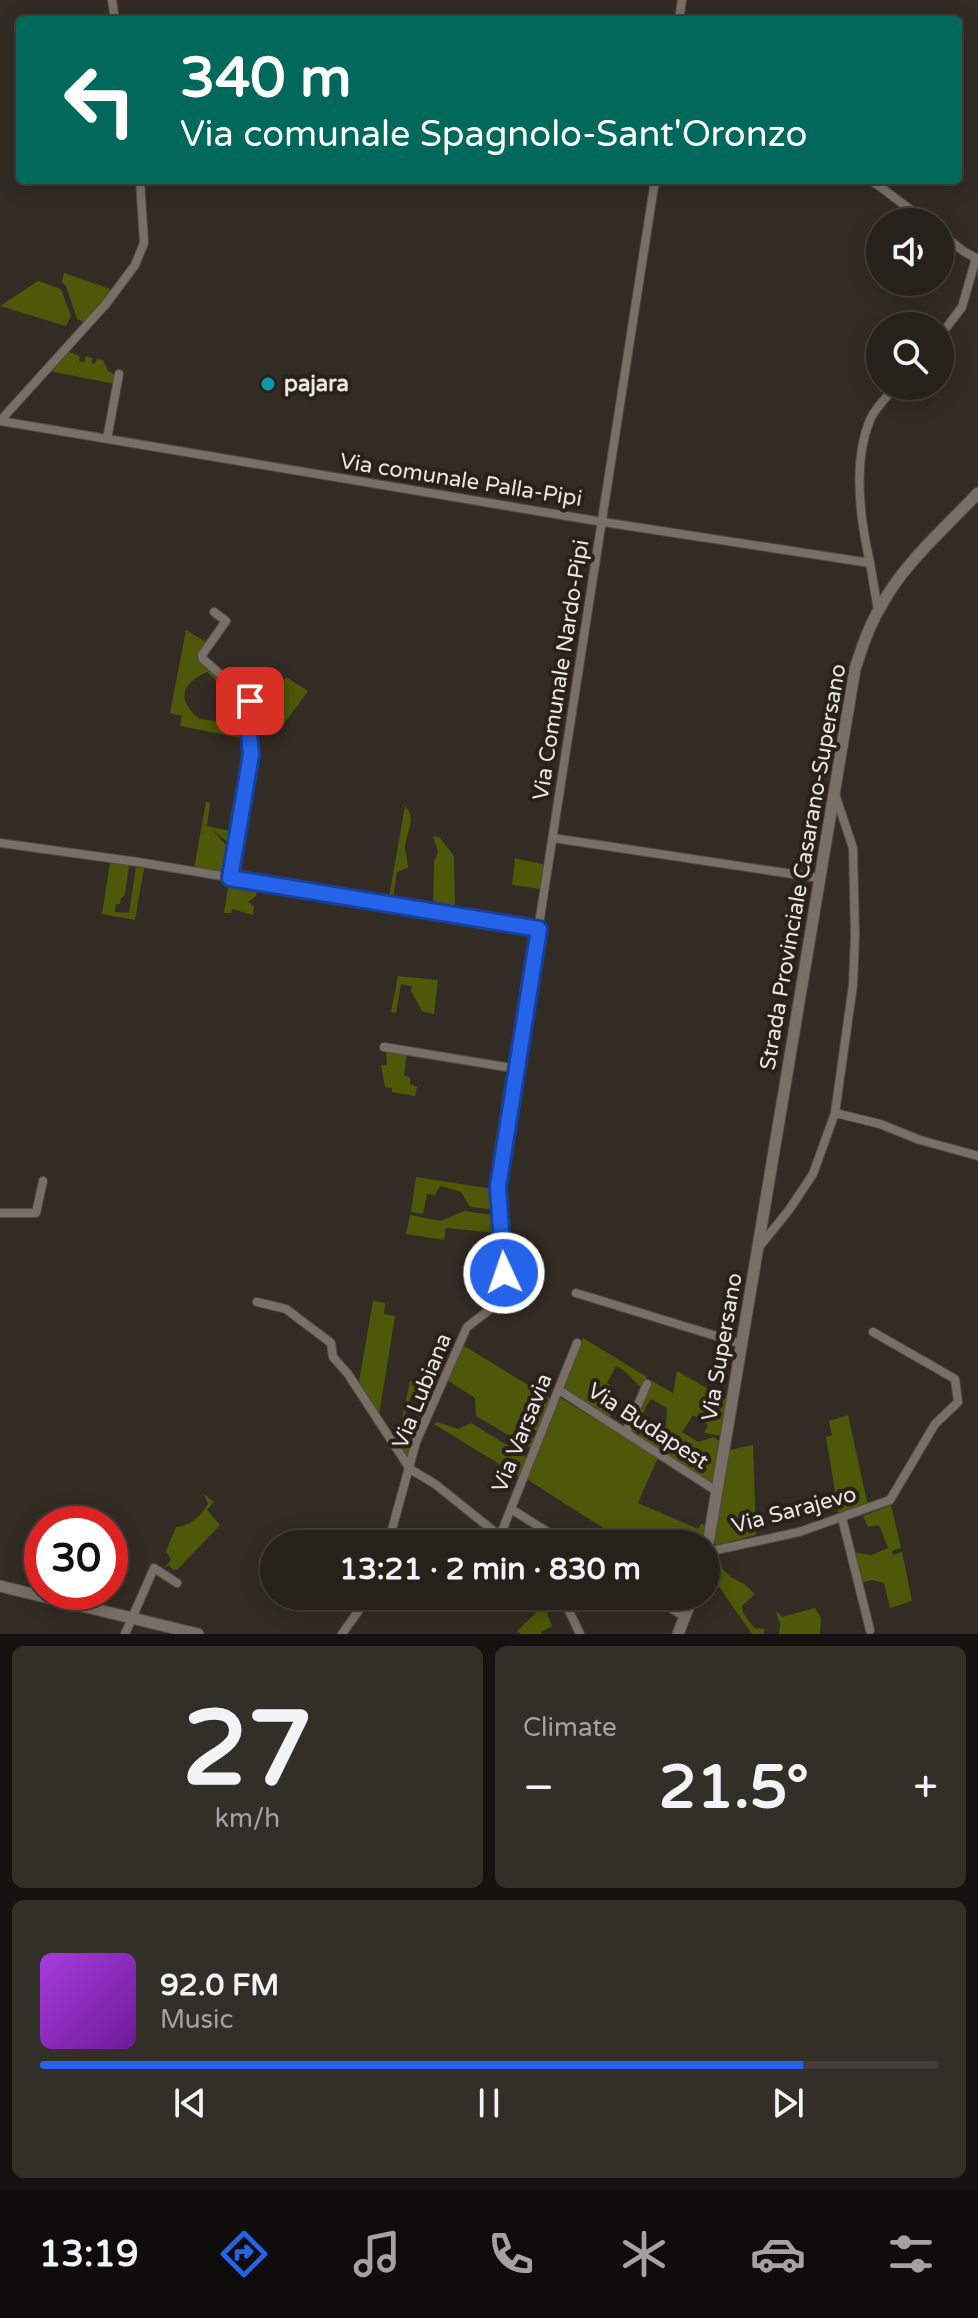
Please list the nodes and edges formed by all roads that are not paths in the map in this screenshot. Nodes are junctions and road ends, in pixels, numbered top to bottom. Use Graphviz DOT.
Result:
graph roads {
  1 [pos="140,184"];
  2 [pos="654,184"];
  3 [pos="876,184"];
  4 [pos="908,208"];
  5 [pos="954,244"];
  6 [pos="977,256"];
  7 [pos="954,318"];
  8 [pos="119,374"];
  9 [pos="886,400"];
  10 [pos="0,421"];
  11 [pos="107,439"];
  12 [pos="978,493"];
  13 [pos="603,522"];
  14 [pos="870,563"];
  15 [pos="878,610"];
  16 [pos="214,612"];
  17 [pos="834,791"];
  18 [pos="553,838"];
  19 [pos="0,843"];
  20 [pos="230,878"];
  21 [pos="819,878"];
  22 [pos="539,929"];
  23 [pos="384,1047"];
  24 [pos="518,1069"];
  25 [pos="835,1113"];
  26 [pos="776,1144"];
  27 [pos="978,1156"];
  28 [pos="43,1181"];
  29 [pos="0,1213"];
  30 [pos="759,1248"];
  31 [pos="576,1293"];
  32 [pos="257,1302"];
  33 [pos="873,1332"];
  34 [pos="577,1343"];
  35 [pos="742,1344"];
  36 [pos="647,1384"];
  37 [pos="559,1390"];
  38 [pos="626,1432"];
  39 [pos="410,1469"];
  40 [pos="718,1492"];
  41 [pos="511,1509"];
  42 [pos="842,1518"];
  43 [pos="392,1530"];
  44 [pos="492,1530"];
  45 [pos="502,1530"];
  46 [pos="545,1530"];
  47 [pos="711,1530"];
  48 [pos="720,1551"];
  49 [pos="177,1583"];
  50 [pos="0,1586"];
  51 [pos="359,1610"];
  52 [pos="569,1610"];
  53 [pos="664,1610"];
  54 [pos="688,1610"];
  55 [pos="133,1619"];
  56 [pos="682,1629"];
  57 [pos="870,1630"];
  58 [pos="125,1634"];
  59 [pos="198,1634"];
  60 [pos="342,1634"];
  61 [pos="580,1634"];
  1 -- 10 [label="street"];
  2 -- 13 [label="street, Via Comunale Nardo-Pipi"];
  3 -- 4 [label="street"];
  5 -- 6 [label="street"];
  6 -- 7 [label="street"];
  8 -- 11 [label="street"];
  9 -- 14 [label="street"];
  10 -- 11 [label="street, Via comunale Palla-Pipi"];
  11 -- 13 [label="street, Via comunale Palla-Pipi"];
  12 -- 15 [label="main road, Strada Provinciale Casarano-Supersano"];
  13 -- 14 [label="street, Via comunale Palla-Pipi"];
  13 -- 18 [label="street, Via Comunale Nardo-Pipi"];
  14 -- 15 [label="street"];
  15 -- 17 [label="main road, Strada Provinciale Casarano-Supersano"];
  16 -- 20 [label="street"];
  17 -- 21 [label="main road, Strada Provinciale Casarano-Supersano"];
  17 -- 25 [label="street"];
  18 -- 21 [label="street"];
  18 -- 22 [label="street, Via Comunale Nardo-Pipi"];
  19 -- 20 [label="street"];
  20 -- 22 [label="street"];
  21 -- 26 [label="main road, Strada Provinciale Casarano-Supersano"];
  22 -- 24 [label="street, Via Lubiana"];
  23 -- 24 [label="street"];
  24 -- 39 [label="street, Via Lubiana"];
  25 -- 27 [label="street"];
  25 -- 30 [label="street"];
  26 -- 30 [label="main road, Via Supersano"];
  28 -- 29 [label="street"];
  30 -- 35 [label="main road, Via Supersano"];
  31 -- 35 [label="street"];
  32 -- 39 [label="street"];
  33 -- 42 [label="street, Via Sarajevo"];
  34 -- 37 [label="street, Via Varsavia"];
  35 -- 40 [label="main road, Via Supersano"];
  36 -- 38 [label="street"];
  37 -- 38 [label="street, Via Budapest"];
  37 -- 41 [label="street, Via Varsavia"];
  38 -- 40 [label="street, Via Budapest"];
  39 -- 43 [label="street, Via Lubiana"];
  39 -- 44 [label="street"];
  40 -- 47 [label="main road, Via Supersano"];
  41 -- 45 [label="street, Via Varsavia"];
  41 -- 46 [label="street"];
  42 -- 48 [label="street, Via Sarajevo"];
  42 -- 57 [label="street"];
  49 -- 55 [label="street"];
  50 -- 55 [label="main road"];
  51 -- 60 [label="street"];
  52 -- 61 [label="street"];
  53 -- 56 [label="street"];
  54 -- 56 [label="main road"];
  55 -- 58 [label="street"];
  55 -- 59 [label="main road"];
}
